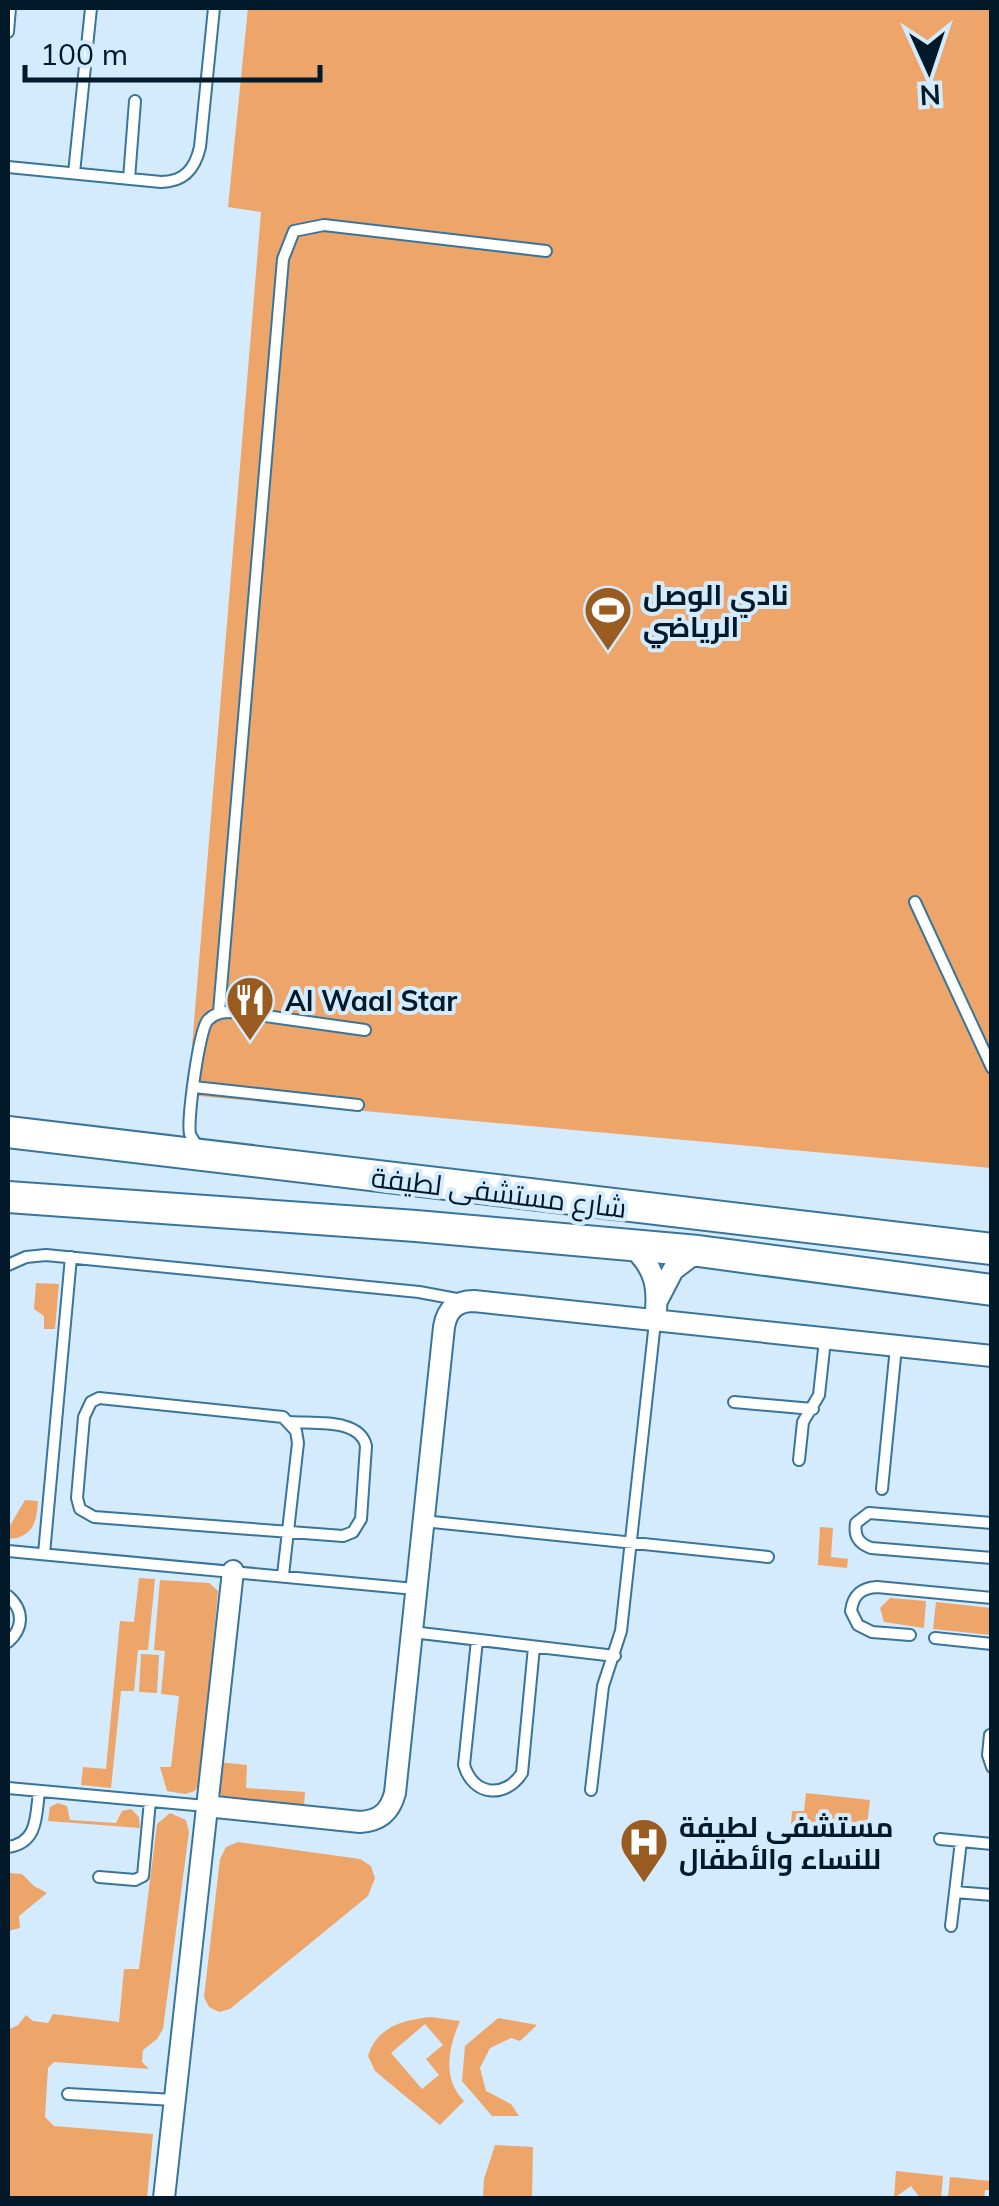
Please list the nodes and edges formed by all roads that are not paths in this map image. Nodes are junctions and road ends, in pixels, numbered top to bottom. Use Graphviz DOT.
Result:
graph roads {
  1 [pos="10,8"];
  2 [pos="91,8"];
  3 [pos="214,8"];
  4 [pos="8,32"];
  5 [pos="135,100"];
  6 [pos="8,167"];
  7 [pos="74,173"];
  8 [pos="129,179"];
  9 [pos="546,251"];
  10 [pos="915,902"];
  11 [pos="220,1012"];
  12 [pos="365,1030"];
  13 [pos="992,1068"];
  14 [pos="194,1088"];
  15 [pos="358,1105"];
  16 [pos="8,1132"];
  17 [pos="105,1142"];
  18 [pos="188,1145"];
  19 [pos="8,1151"];
  20 [pos="8,1197"];
  21 [pos="630,1245"];
  22 [pos="992,1248"];
  23 [pos="698,1251"];
  24 [pos="71,1257"];
  25 [pos="8,1265"];
  26 [pos="992,1290"];
  27 [pos="466,1301"];
  28 [pos="656,1312"];
  29 [pos="825,1340"];
  30 [pos="896,1347"];
  31 [pos="992,1356"];
  32 [pos="734,1402"];
  33 [pos="813,1408"];
  34 [pos="290,1422"];
  35 [pos="800,1460"];
  36 [pos="882,1489"];
  37 [pos="422,1521"];
  38 [pos="992,1523"];
  39 [pos="287,1531"];
  40 [pos="632,1544"];
  41 [pos="8,1551"];
  42 [pos="44,1554"];
  43 [pos="768,1557"];
  44 [pos="992,1558"];
  45 [pos="232,1570"];
  46 [pos="283,1576"];
  47 [pos="415,1589"];
  48 [pos="8,1596"];
  49 [pos="992,1598"];
  50 [pos="411,1632"];
  51 [pos="910,1636"];
  52 [pos="935,1638"];
  53 [pos="477,1640"];
  54 [pos="8,1642"];
  55 [pos="992,1644"];
  56 [pos="534,1646"];
  57 [pos="614,1656"];
  58 [pos="990,1735"];
  59 [pos="992,1766"];
  60 [pos="8,1788"];
  61 [pos="591,1790"];
  62 [pos="39,1791"];
  63 [pos="150,1801"];
  64 [pos="206,1806"];
  65 [pos="940,1838"];
  66 [pos="961,1841"];
  67 [pos="992,1844"];
  68 [pos="8,1846"];
  69 [pos="98,1877"];
  70 [pos="955,1892"];
  71 [pos="992,1895"];
  72 [pos="950,1926"];
  73 [pos="68,2094"];
  74 [pos="174,2100"];
  75 [pos="164,2198"];
  1 -- 4 [label="lane"];
  2 -- 7 [label="lane"];
  3 -- 8 [label="lane"];
  5 -- 8 [label="lane"];
  6 -- 7 [label="lane"];
  7 -- 8 [label="lane"];
  9 -- 11 [label="lane"];
  10 -- 13 [label="lane"];
  11 -- 12 [label="lane"];
  11 -- 14 [label="lane"];
  14 -- 15 [label="lane"];
  14 -- 18 [label="lane"];
  16 -- 17 [label="main road, شارع مستشفى لطيفة"];
  17 -- 18 [label="main road, شارع مستشفى لطيفة"];
  17 -- 19 [label="main road"];
  18 -- 22 [label="main road, شارع مستشفى لطيفة"];
  20 -- 21 [label="main road, شارع مستشفى لطيفة"];
  21 -- 23 [label="main road, شارع مستشفى لطيفة"];
  21 -- 28 [label="street"];
  23 -- 26 [label="main road, شارع مستشفى لطيفة"];
  23 -- 28 [label="street"];
  24 -- 25 [label="lane"];
  24 -- 27 [label="lane"];
  24 -- 42 [label="lane"];
  27 -- 28 [label="street"];
  27 -- 37 [label="street"];
  28 -- 29 [label="street"];
  28 -- 40 [label="lane"];
  29 -- 30 [label="street"];
  29 -- 33 [label="lane"];
  30 -- 31 [label="street"];
  30 -- 36 [label="lane"];
  32 -- 33 [label="lane"];
  33 -- 35 [label="lane"];
  34 -- 39 [label="lane"];
  34 -- 39 [label="lane"];
  34 -- 39 [label="lane"];
  37 -- 40 [label="lane"];
  37 -- 47 [label="street"];
  38 -- 44 [label="lane"];
  39 -- 46 [label="lane"];
  40 -- 43 [label="lane"];
  40 -- 57 [label="lane"];
  41 -- 42 [label="lane"];
  42 -- 45 [label="lane"];
  45 -- 46 [label="lane"];
  45 -- 64 [label="street"];
  46 -- 47 [label="lane"];
  47 -- 50 [label="street"];
  48 -- 54 [label="lane"];
  49 -- 51 [label="lane"];
  50 -- 53 [label="lane"];
  50 -- 64 [label="street"];
  52 -- 55 [label="lane"];
  53 -- 56 [label="lane"];
  53 -- 56 [label="lane"];
  56 -- 57 [label="lane"];
  57 -- 61 [label="lane"];
  58 -- 59 [label="lane"];
  60 -- 62 [label="lane"];
  62 -- 63 [label="lane"];
  62 -- 68 [label="lane"];
  63 -- 64 [label="lane"];
  63 -- 69 [label="lane"];
  64 -- 74 [label="street"];
  65 -- 66 [label="lane"];
  66 -- 67 [label="lane"];
  66 -- 70 [label="lane"];
  70 -- 71 [label="lane"];
  70 -- 72 [label="lane"];
  73 -- 74 [label="lane"];
  74 -- 75 [label="street"];
}
